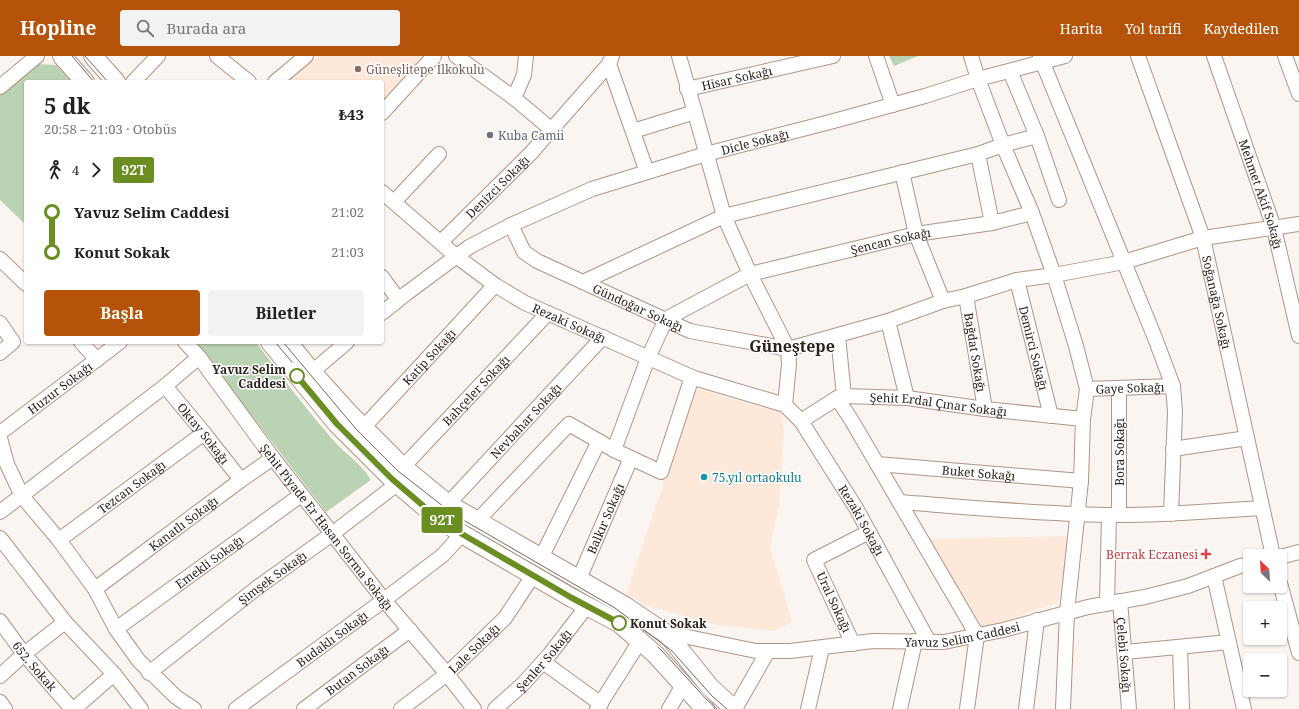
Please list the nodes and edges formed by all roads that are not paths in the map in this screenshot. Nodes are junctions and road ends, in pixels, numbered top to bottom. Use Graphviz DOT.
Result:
graph roads {
  1 [pos="37,56"];
  2 [pos="62,56"];
  3 [pos="158,56"];
  4 [pos="217,56"];
  5 [pos="306,56"];
  6 [pos="434,56"];
  7 [pos="456,56"];
  8 [pos="526,56"];
  9 [pos="678,56"];
  10 [pos="833,56"];
  11 [pos="876,56"];
  12 [pos="971,56"];
  13 [pos="1065,56"];
  14 [pos="1138,56"];
  15 [pos="1214,56"];
  16 [pos="1285,56"];
  17 [pos="95,57"];
  18 [pos="1041,59"];
  19 [pos="610,60"];
  20 [pos="470,62"];
  21 [pos="1010,71"];
  22 [pos="240,79"];
  23 [pos="978,79"];
  24 [pos="83,80"];
  25 [pos="114,80"];
  26 [pos="135,80"];
  27 [pos="277,80"];
  28 [pos="0,87"];
  29 [pos="688,89"];
  30 [pos="1299,94"];
  31 [pos="514,98"];
  32 [pos="893,105"];
  33 [pos="384,111"];
  34 [pos="694,112"];
  35 [pos="552,130"];
  36 [pos="633,131"];
  37 [pos="1037,136"];
  38 [pos="1003,144"];
  39 [pos="439,154"];
  40 [pos="706,154"];
  41 [pos="978,154"];
  42 [pos="647,172"];
  43 [pos="902,172"];
  44 [pos="384,194"];
  45 [pos="1059,200"];
  46 [pos="394,202"];
  47 [pos="1032,213"];
  48 [pos="724,216"];
  49 [pos="992,223"];
  50 [pos="1299,224"];
  51 [pos="511,225"];
  52 [pos="1274,228"];
  53 [pos="916,234"];
  54 [pos="1203,238"];
  55 [pos="441,242"];
  56 [pos="456,256"];
  57 [pos="1124,262"];
  58 [pos="2,265"];
  59 [pos="750,274"];
  60 [pos="1054,275"];
  61 [pos="384,280"];
  62 [pos="1017,280"];
  63 [pos="24,282"];
  64 [pos="584,282"];
  65 [pos="495,285"];
  66 [pos="966,296"];
  67 [pos="398,300"];
  68 [pos="943,301"];
  69 [pos="384,311"];
  70 [pos="548,313"];
  71 [pos="666,319"];
  72 [pos="888,322"];
  73 [pos="0,323"];
  74 [pos="838,336"];
  75 [pos="1299,336"];
  76 [pos="603,337"];
  77 [pos="83,344"];
  78 [pos="117,344"];
  79 [pos="187,344"];
  80 [pos="272,344"];
  81 [pos="290,344"];
  82 [pos="345,344"];
  83 [pos="788,349"];
  84 [pos="0,353"];
  85 [pos="200,357"];
  86 [pos="648,358"];
  87 [pos="97,360"];
  88 [pos="312,372"];
  89 [pos="692,377"];
  90 [pos="165,386"];
  91 [pos="1173,386"];
  92 [pos="1119,388"];
  93 [pos="1087,389"];
  94 [pos="840,397"];
  95 [pos="907,398"];
  96 [pos="785,406"];
  97 [pos="985,409"];
  98 [pos="1052,416"];
  99 [pos="1083,419"];
  100 [pos="801,421"];
  101 [pos="363,428"];
  102 [pos="0,433"];
  103 [pos="204,433"];
  104 [pos="0,438"];
  105 [pos="1247,438"];
  106 [pos="599,441"];
  107 [pos="1173,449"];
  108 [pos="614,450"];
  109 [pos="273,458"];
  110 [pos="631,458"];
  111 [pos="877,464"];
  112 [pos="403,467"];
  113 [pos="241,480"];
  114 [pos="1081,481"];
  115 [pos="397,484"];
  116 [pos="301,495"];
  117 [pos="22,496"];
  118 [pos="899,502"];
  119 [pos="448,504"];
  120 [pos="1262,508"];
  121 [pos="0,512"];
  122 [pos="1171,514"];
  123 [pos="1077,515"];
  124 [pos="1114,515"];
  125 [pos="477,521"];
  126 [pos="869,532"];
  127 [pos="332,534"];
  128 [pos="462,534"];
  129 [pos="59,540"];
  130 [pos="2,545"];
  131 [pos="1271,549"];
  132 [pos="1299,552"];
  133 [pos="1287,555"];
  134 [pos="542,558"];
  135 [pos="1243,566"];
  136 [pos="534,574"];
  137 [pos="1214,576"];
  138 [pos="579,579"];
  139 [pos="94,588"];
  140 [pos="1283,593"];
  141 [pos="384,600"];
  142 [pos="1120,601"];
  143 [pos="1107,604"];
  144 [pos="587,606"];
  145 [pos="1067,612"];
  146 [pos="1037,620"];
  147 [pos="0,621"];
  148 [pos="65,622"];
  149 [pos="116,629"];
  150 [pos="410,630"];
  151 [pos="668,635"];
  152 [pos="977,635"];
  153 [pos="640,641"];
  154 [pos="915,642"];
  155 [pos="929,642"];
  156 [pos="1229,642"];
  157 [pos="854,644"];
  158 [pos="822,648"];
  159 [pos="1180,648"];
  160 [pos="768,651"];
  161 [pos="1125,652"];
  162 [pos="1299,653"];
  163 [pos="24,654"];
  164 [pos="543,662"];
  165 [pos="149,672"];
  166 [pos="114,674"];
  167 [pos="447,674"];
  168 [pos="0,676"];
  169 [pos="683,685"];
  170 [pos="0,702"];
  171 [pos="504,706"];
  172 [pos="599,706"];
  173 [pos="5,709"];
  174 [pos="73,709"];
  175 [pos="140,709"];
  176 [pos="194,709"];
  177 [pos="236,709"];
  178 [pos="304,709"];
  179 [pos="401,709"];
  180 [pos="474,709"];
  181 [pos="669,709"];
  182 [pos="705,709"];
  183 [pos="734,709"];
  184 [pos="808,709"];
  185 [pos="900,709"];
  186 [pos="966,709"];
  187 [pos="1026,709"];
  188 [pos="1063,709"];
  189 [pos="1129,709"];
  190 [pos="1182,709"];
  191 [pos="1244,709"];
  1 -- 28 [label="street"];
  2 -- 24 [label="main road"];
  3 -- 26 [label="street"];
  4 -- 22 [label="street"];
  5 -- 27 [label="street"];
  6 -- 33 [label="street"];
  7 -- 20 [label="street"];
  8 -- 31 [label="street"];
  9 -- 29 [label="street"];
  10 -- 29 [label="street, Hisar Sokağı"];
  11 -- 32 [label="street"];
  12 -- 23 [label="street"];
  13 -- 18 [label="street, Dicle Sokağı"];
  14 -- 54 [label="street, Soğanağa Sokağı"];
  15 -- 52 [label="street, Mehmet Akif Sokağı"];
  16 -- 30 [label="street"];
  17 -- 25 [label="main road"];
  18 -- 21 [label="street, Dicle Sokağı"];
  18 -- 57 [label="street"];
  19 -- 35 [label="street, Denizci Sokağı"];
  19 -- 36 [label="street"];
  20 -- 31 [label="street"];
  21 -- 23 [label="street, Dicle Sokağı"];
  21 -- 37 [label="street"];
  23 -- 32 [label="street, Dicle Sokağı"];
  23 -- 38 [label="street"];
  29 -- 34 [label="street"];
  31 -- 35 [label="street"];
  32 -- 40 [label="street, Dicle Sokağı"];
  34 -- 36 [label="street"];
  34 -- 40 [label="street"];
  35 -- 55 [label="street, Denizci Sokağı"];
  36 -- 42 [label="street"];
  37 -- 38 [label="street"];
  37 -- 45 [label="street"];
  38 -- 41 [label="street"];
  38 -- 47 [label="street"];
  39 -- 46 [label="street"];
  40 -- 42 [label="street, Dicle Sokağı"];
  40 -- 48 [label="street"];
  41 -- 43 [label="street"];
  41 -- 49 [label="street"];
  42 -- 51 [label="street, Dicle Sokağı"];
  43 -- 48 [label="street"];
  43 -- 53 [label="street"];
  44 -- 46 [label="street, Rezaki Sokağı"];
  46 -- 55 [label="street, Rezaki Sokağı"];
  47 -- 49 [label="street, Şencan Sokağı"];
  47 -- 60 [label="street"];
  48 -- 59 [label="street"];
  48 -- 64 [label="street"];
  49 -- 53 [label="street, Şencan Sokağı"];
  50 -- 52 [label="street"];
  51 -- 56 [label="street, Dicle Sokağı"];
  51 -- 64 [label="street, Gündoğar Sokağı"];
  52 -- 54 [label="street"];
  52 -- 75 [label="street, Mehmet Akif Sokağı"];
  53 -- 59 [label="street, Şencan Sokağı"];
  53 -- 68 [label="street"];
  54 -- 57 [label="street"];
  54 -- 105 [label="street, Soğanağa Sokağı"];
  55 -- 56 [label="street, Rezaki Sokağı"];
  56 -- 65 [label="street, Rezaki Sokağı"];
  56 -- 67 [label="street, Dicle Sokağı"];
  57 -- 60 [label="street"];
  57 -- 91 [label="street"];
  58 -- 63 [label="street"];
  59 -- 71 [label="street, Şencan Sokağı"];
  59 -- 83 [label="street"];
  60 -- 62 [label="street"];
  60 -- 93 [label="street"];
  61 -- 67 [label="street"];
  62 -- 66 [label="street"];
  62 -- 98 [label="street, Demirci Sokağı"];
  64 -- 71 [label="street, Gündoğar Sokağı"];
  65 -- 70 [label="street, Rezaki Sokağı"];
  65 -- 101 [label="street, Katip Sokağı"];
  66 -- 68 [label="street"];
  66 -- 97 [label="street, Bağdat Sokağı"];
  67 -- 69 [label="street, Dicle Sokağı"];
  68 -- 72 [label="street"];
  70 -- 76 [label="street, Rezaki Sokağı"];
  70 -- 112 [label="street, Bahçeler Sokağı"];
  71 -- 83 [label="street, Gündoğar Sokağı"];
  71 -- 86 [label="street"];
  72 -- 74 [label="street"];
  72 -- 95 [label="street"];
  73 -- 84 [label="street"];
  74 -- 83 [label="street"];
  74 -- 94 [label="street"];
  76 -- 86 [label="street, Rezaki Sokağı"];
  76 -- 119 [label="street, Nevbahar Sokağı"];
  77 -- 87 [label="street"];
  78 -- 87 [label="street, Huzur Sokağı"];
  79 -- 85 [label="street, Şehit Piyade Er Hasan Sorma Sokağı"];
  80 -- 115 [label="main road"];
  81 -- 88 [label="main road"];
  82 -- 88 [label="street"];
  83 -- 96 [label="street"];
  85 -- 90 [label="street"];
  85 -- 109 [label="street, Şehit Piyade Er Hasan Sorma Sokağı"];
  86 -- 89 [label="street, Rezaki Sokağı"];
  86 -- 108 [label="street"];
  87 -- 102 [label="street, Huzur Sokağı"];
  88 -- 101 [label="main road"];
  89 -- 96 [label="street, Rezaki Sokağı"];
  89 -- 110 [label="street"];
  90 -- 103 [label="street, Oktay Sokağı"];
  90 -- 117 [label="street"];
  91 -- 92 [label="street, Gaye Sokağı"];
  91 -- 107 [label="street"];
  92 -- 93 [label="street, Gaye Sokağı"];
  92 -- 124 [label="street, Bora Sokağı"];
  93 -- 99 [label="street"];
  94 -- 95 [label="street, Şehit Erdal Çınar Sokağı"];
  94 -- 100 [label="street"];
  94 -- 111 [label="street"];
  95 -- 97 [label="street, Şehit Erdal Çınar Sokağı"];
  96 -- 100 [label="street, Rezaki Sokağı"];
  97 -- 98 [label="street, Şehit Erdal Çınar Sokağı"];
  98 -- 99 [label="street, Şehit Erdal Çınar Sokağı"];
  99 -- 114 [label="street"];
  100 -- 126 [label="street, Rezaki Sokağı"];
  101 -- 112 [label="main road"];
  103 -- 113 [label="street, Oktay Sokağı"];
  103 -- 129 [label="street, Tezcan Sokağı"];
  104 -- 117 [label="street"];
  105 -- 107 [label="street"];
  105 -- 120 [label="street, Soğanağa Sokağı"];
  106 -- 108 [label="street"];
  106 -- 125 [label="street"];
  106 -- 134 [label="street"];
  107 -- 122 [label="street"];
  108 -- 110 [label="street"];
  109 -- 113 [label="street, Kanatlı Sokağı"];
  109 -- 116 [label="street, Şehit Piyade Er Hasan Sorma Sokağı"];
  110 -- 138 [label="street, Balkır Sokağı"];
  111 -- 114 [label="street, Buket Sokağı"];
  111 -- 118 [label="street"];
  112 -- 119 [label="main road"];
  113 -- 139 [label="street, Kanatlı Sokağı"];
  114 -- 123 [label="street"];
  115 -- 127 [label="street, Şimşek Sokağı"];
  115 -- 128 [label="main road"];
  116 -- 127 [label="street, Şehit Piyade Er Hasan Sorma Sokağı"];
  116 -- 149 [label="street, Emekli Sokağı"];
  117 -- 121 [label="street"];
  117 -- 129 [label="street"];
  118 -- 123 [label="street"];
  118 -- 152 [label="street"];
  119 -- 125 [label="main road"];
  120 -- 122 [label="street"];
  120 -- 131 [label="street, Soğanağa Sokağı"];
  122 -- 124 [label="street"];
  123 -- 124 [label="street"];
  123 -- 145 [label="street"];
  124 -- 143 [label="street, Bora Sokağı"];
  125 -- 134 [label="main road"];
  126 -- 155 [label="street, Rezaki Sokağı"];
  126 -- 157 [label="street, Ural Sokağı"];
  127 -- 141 [label="street, Şehit Piyade Er Hasan Sorma Sokağı"];
  127 -- 165 [label="street, Şimşek Sokağı"];
  128 -- 136 [label="main road"];
  128 -- 141 [label="street, Budaklı Sokağı"];
  129 -- 139 [label="street"];
  130 -- 148 [label="street"];
  132 -- 133 [label="street"];
  134 -- 138 [label="main road"];
  135 -- 137 [label="street, Yavuz Selim Caddesi"];
  136 -- 144 [label="main road"];
  136 -- 167 [label="street, Lale Sokağı"];
  137 -- 142 [label="street, Yavuz Selim Caddesi"];
  137 -- 156 [label="street"];
  138 -- 151 [label="main road"];
  139 -- 149 [label="street"];
  140 -- 162 [label="street"];
  141 -- 150 [label="street, Şehit Piyade Er Hasan Sorma Sokağı"];
  141 -- 177 [label="street, Budaklı Sokağı"];
  142 -- 143 [label="street, Yavuz Selim Caddesi"];
  142 -- 161 [label="street, Çelebi Sokağı"];
  143 -- 145 [label="street, Yavuz Selim Caddesi"];
  144 -- 153 [label="main road"];
  144 -- 164 [label="street, Şenler Sokağı"];
  145 -- 146 [label="street, Yavuz Selim Caddesi"];
  145 -- 188 [label="street"];
  146 -- 152 [label="street, Yavuz Selim Caddesi"];
  146 -- 187 [label="street"];
  147 -- 163 [label="street, 652. Sokak"];
  148 -- 163 [label="street"];
  148 -- 166 [label="street"];
  149 -- 165 [label="street"];
  150 -- 167 [label="street, Şehit Piyade Er Hasan Sorma Sokağı"];
  150 -- 178 [label="street, Butan Sokağı"];
  151 -- 160 [label="street, Yavuz Selim Caddesi"];
  151 -- 183 [label="main road"];
  152 -- 155 [label="street, Yavuz Selim Caddesi"];
  152 -- 186 [label="street"];
  153 -- 169 [label="main road"];
  153 -- 172 [label="street"];
  154 -- 155 [label="street, Yavuz Selim Caddesi"];
  154 -- 157 [label="street, Yavuz Selim Caddesi"];
  154 -- 185 [label="street"];
  156 -- 159 [label="street"];
  156 -- 191 [label="street"];
  157 -- 158 [label="street, Yavuz Selim Caddesi"];
  158 -- 160 [label="street, Yavuz Selim Caddesi"];
  158 -- 184 [label="street"];
  159 -- 161 [label="street"];
  159 -- 190 [label="street"];
  160 -- 183 [label="street"];
  161 -- 189 [label="street, Çelebi Sokağı"];
  163 -- 168 [label="street"];
  163 -- 174 [label="street, 652. Sokak"];
  164 -- 171 [label="street, Şenler Sokağı"];
  164 -- 172 [label="street"];
  165 -- 176 [label="street"];
  166 -- 174 [label="street"];
  166 -- 175 [label="street"];
  167 -- 179 [label="street, Lale Sokağı"];
  167 -- 180 [label="street, Şehit Piyade Er Hasan Sorma Sokağı"];
  169 -- 181 [label="street"];
  169 -- 182 [label="main road"];
  170 -- 173 [label="street"];
}
